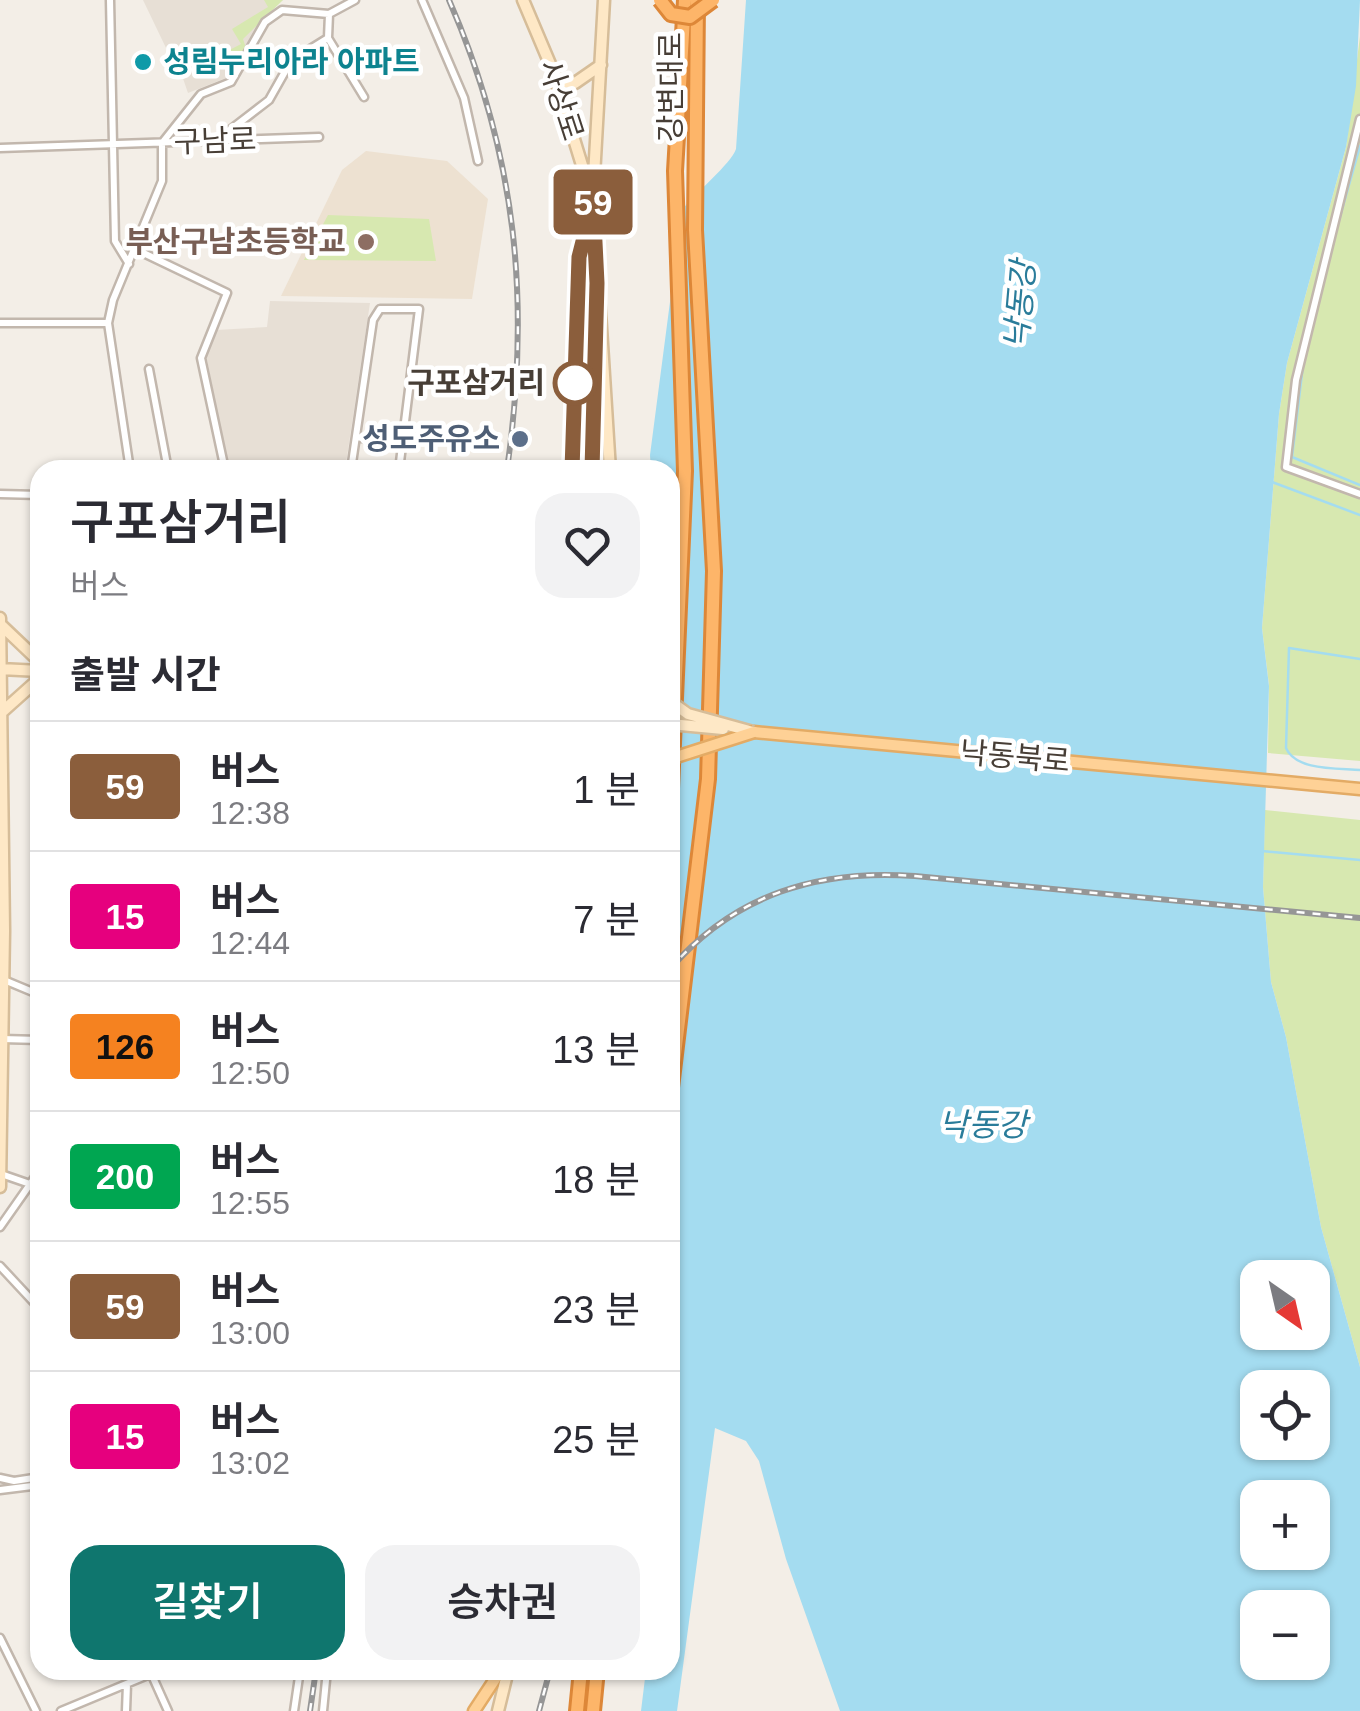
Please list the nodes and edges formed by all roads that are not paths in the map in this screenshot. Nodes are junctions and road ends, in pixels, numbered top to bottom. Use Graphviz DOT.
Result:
graph roads {
  1 [pos="110,0"];
  2 [pos="355,0"];
  3 [pos="422,0"];
  4 [pos="523,0"];
  5 [pos="604,0"];
  6 [pos="660,0"];
  7 [pos="685,0"];
  8 [pos="697,0"];
  9 [pos="713,0"];
  10 [pos="329,14"];
  11 [pos="328,38"];
  12 [pos="601,65"];
  13 [pos="556,82"];
  14 [pos="364,96"];
  15 [pos="1360,119"];
  16 [pos="319,137"];
  17 [pos="217,141"];
  18 [pos="162,142"];
  19 [pos="112,144"];
  20 [pos="0,148"];
  21 [pos="478,161"];
  22 [pos="593,202"];
  23 [pos="135,250"];
  24 [pos="129,264"];
  25 [pos="108,323"];
  26 [pos="0,324"];
  27 [pos="149,369"];
  28 [pos="356,437"];
  29 [pos="402,444"];
  30 [pos="129,460"];
  31 [pos="166,460"];
  32 [pos="224,460"];
  33 [pos="353,460"];
  34 [pos="400,460"];
  35 [pos="572,460"];
  36 [pos="592,460"];
  37 [pos="610,460"];
  38 [pos="0,494"];
  39 [pos="1360,494"];
  40 [pos="30,495"];
  41 [pos="680,568"];
  42 [pos="0,622"];
  43 [pos="30,652"];
  44 [pos="1,669"];
  45 [pos="30,673"];
  46 [pos="30,683"];
  47 [pos="680,709"];
  48 [pos="1,711"];
  49 [pos="680,725"];
  50 [pos="754,732"];
  51 [pos="680,755"];
  52 [pos="1360,789"];
  53 [pos="2,972"];
  54 [pos="30,990"];
  55 [pos="680,1013"];
  56 [pos="2,1039"];
  57 [pos="30,1040"];
  58 [pos="1,1174"];
  59 [pos="30,1184"];
  60 [pos="0,1187"];
  61 [pos="0,1227"];
  62 [pos="0,1266"];
  63 [pos="30,1298"];
  64 [pos="0,1478"];
  65 [pos="30,1481"];
  66 [pos="30,1483"];
  67 [pos="0,1490"];
  68 [pos="0,1638"];
  69 [pos="135,1680"];
  70 [pos="154,1680"];
  71 [pos="299,1680"];
  72 [pos="327,1680"];
  73 [pos="498,1680"];
  74 [pos="503,1680"];
  75 [pos="580,1680"];
  76 [pos="596,1680"];
  77 [pos="127,1684"];
  78 [pos="480,1708"];
  79 [pos="36,1711"];
  80 [pos="61,1711"];
  81 [pos="126,1711"];
  82 [pos="168,1711"];
  83 [pos="294,1711"];
  84 [pos="322,1711"];
  85 [pos="498,1711"];
  86 [pos="577,1711"];
  87 [pos="594,1711"];
  1 -- 19 [label="street"];
  2 -- 10 [label="street"];
  3 -- 21 [label="street"];
  4 -- 13 [label="main road, 사상로"];
  5 -- 12 [label="main road"];
  6 -- 9 [label="highway, bridge"];
  7 -- 41 [label="highway, 강변대로, bridge"];
  8 -- 55 [label="highway, 강변대로, bridge"];
  10 -- 11 [label="street"];
  10 -- 18 [label="street"];
  11 -- 14 [label="street"];
  11 -- 17 [label="street"];
  12 -- 13 [label="main road"];
  12 -- 22 [label="main road"];
  13 -- 22 [label="main road, 사상로"];
  15 -- 39 [label="street"];
  16 -- 17 [label="street, 구남로"];
  17 -- 18 [label="street, 구남로"];
  18 -- 19 [label="street, 구남로"];
  18 -- 23 [label="street"];
  19 -- 20 [label="street, 구남로"];
  19 -- 24 [label="street"];
  22 -- 35 [label="main road"];
  22 -- 36 [label="main road"];
  22 -- 37 [label="main road"];
  23 -- 24 [label="street"];
  23 -- 32 [label="street"];
  24 -- 25 [label="street"];
  25 -- 26 [label="street"];
  25 -- 30 [label="street"];
  27 -- 31 [label="street"];
  28 -- 29 [label="street"];
  28 -- 29 [label="street"];
  28 -- 33 [label="street"];
  29 -- 34 [label="street"];
  38 -- 40 [label="street"];
  42 -- 43 [label="main road"];
  42 -- 44 [label="main road"];
  44 -- 45 [label="main road"];
  44 -- 48 [label="main road"];
  46 -- 48 [label="main road"];
  47 -- 50 [label="main road, bridge"];
  48 -- 53 [label="main road"];
  49 -- 50 [label="main road, 낙동북로, bridge"];
  50 -- 51 [label="main road, bridge"];
  50 -- 52 [label="main road, 낙동북로"];
  53 -- 54 [label="street"];
  53 -- 56 [label="main road"];
  56 -- 57 [label="street"];
  56 -- 58 [label="main road"];
  58 -- 59 [label="street"];
  58 -- 60 [label="main road"];
  59 -- 61 [label="street"];
  62 -- 63 [label="street"];
  64 -- 65 [label="street"];
  66 -- 67 [label="street"];
  68 -- 79 [label="street"];
  69 -- 77 [label="street"];
  70 -- 82 [label="street"];
  71 -- 83 [label="street"];
  72 -- 84 [label="street"];
  73 -- 78 [label="main road"];
  74 -- 85 [label="main road"];
  75 -- 86 [label="highway"];
  76 -- 87 [label="highway"];
  77 -- 80 [label="street"];
  77 -- 81 [label="street"];
}
